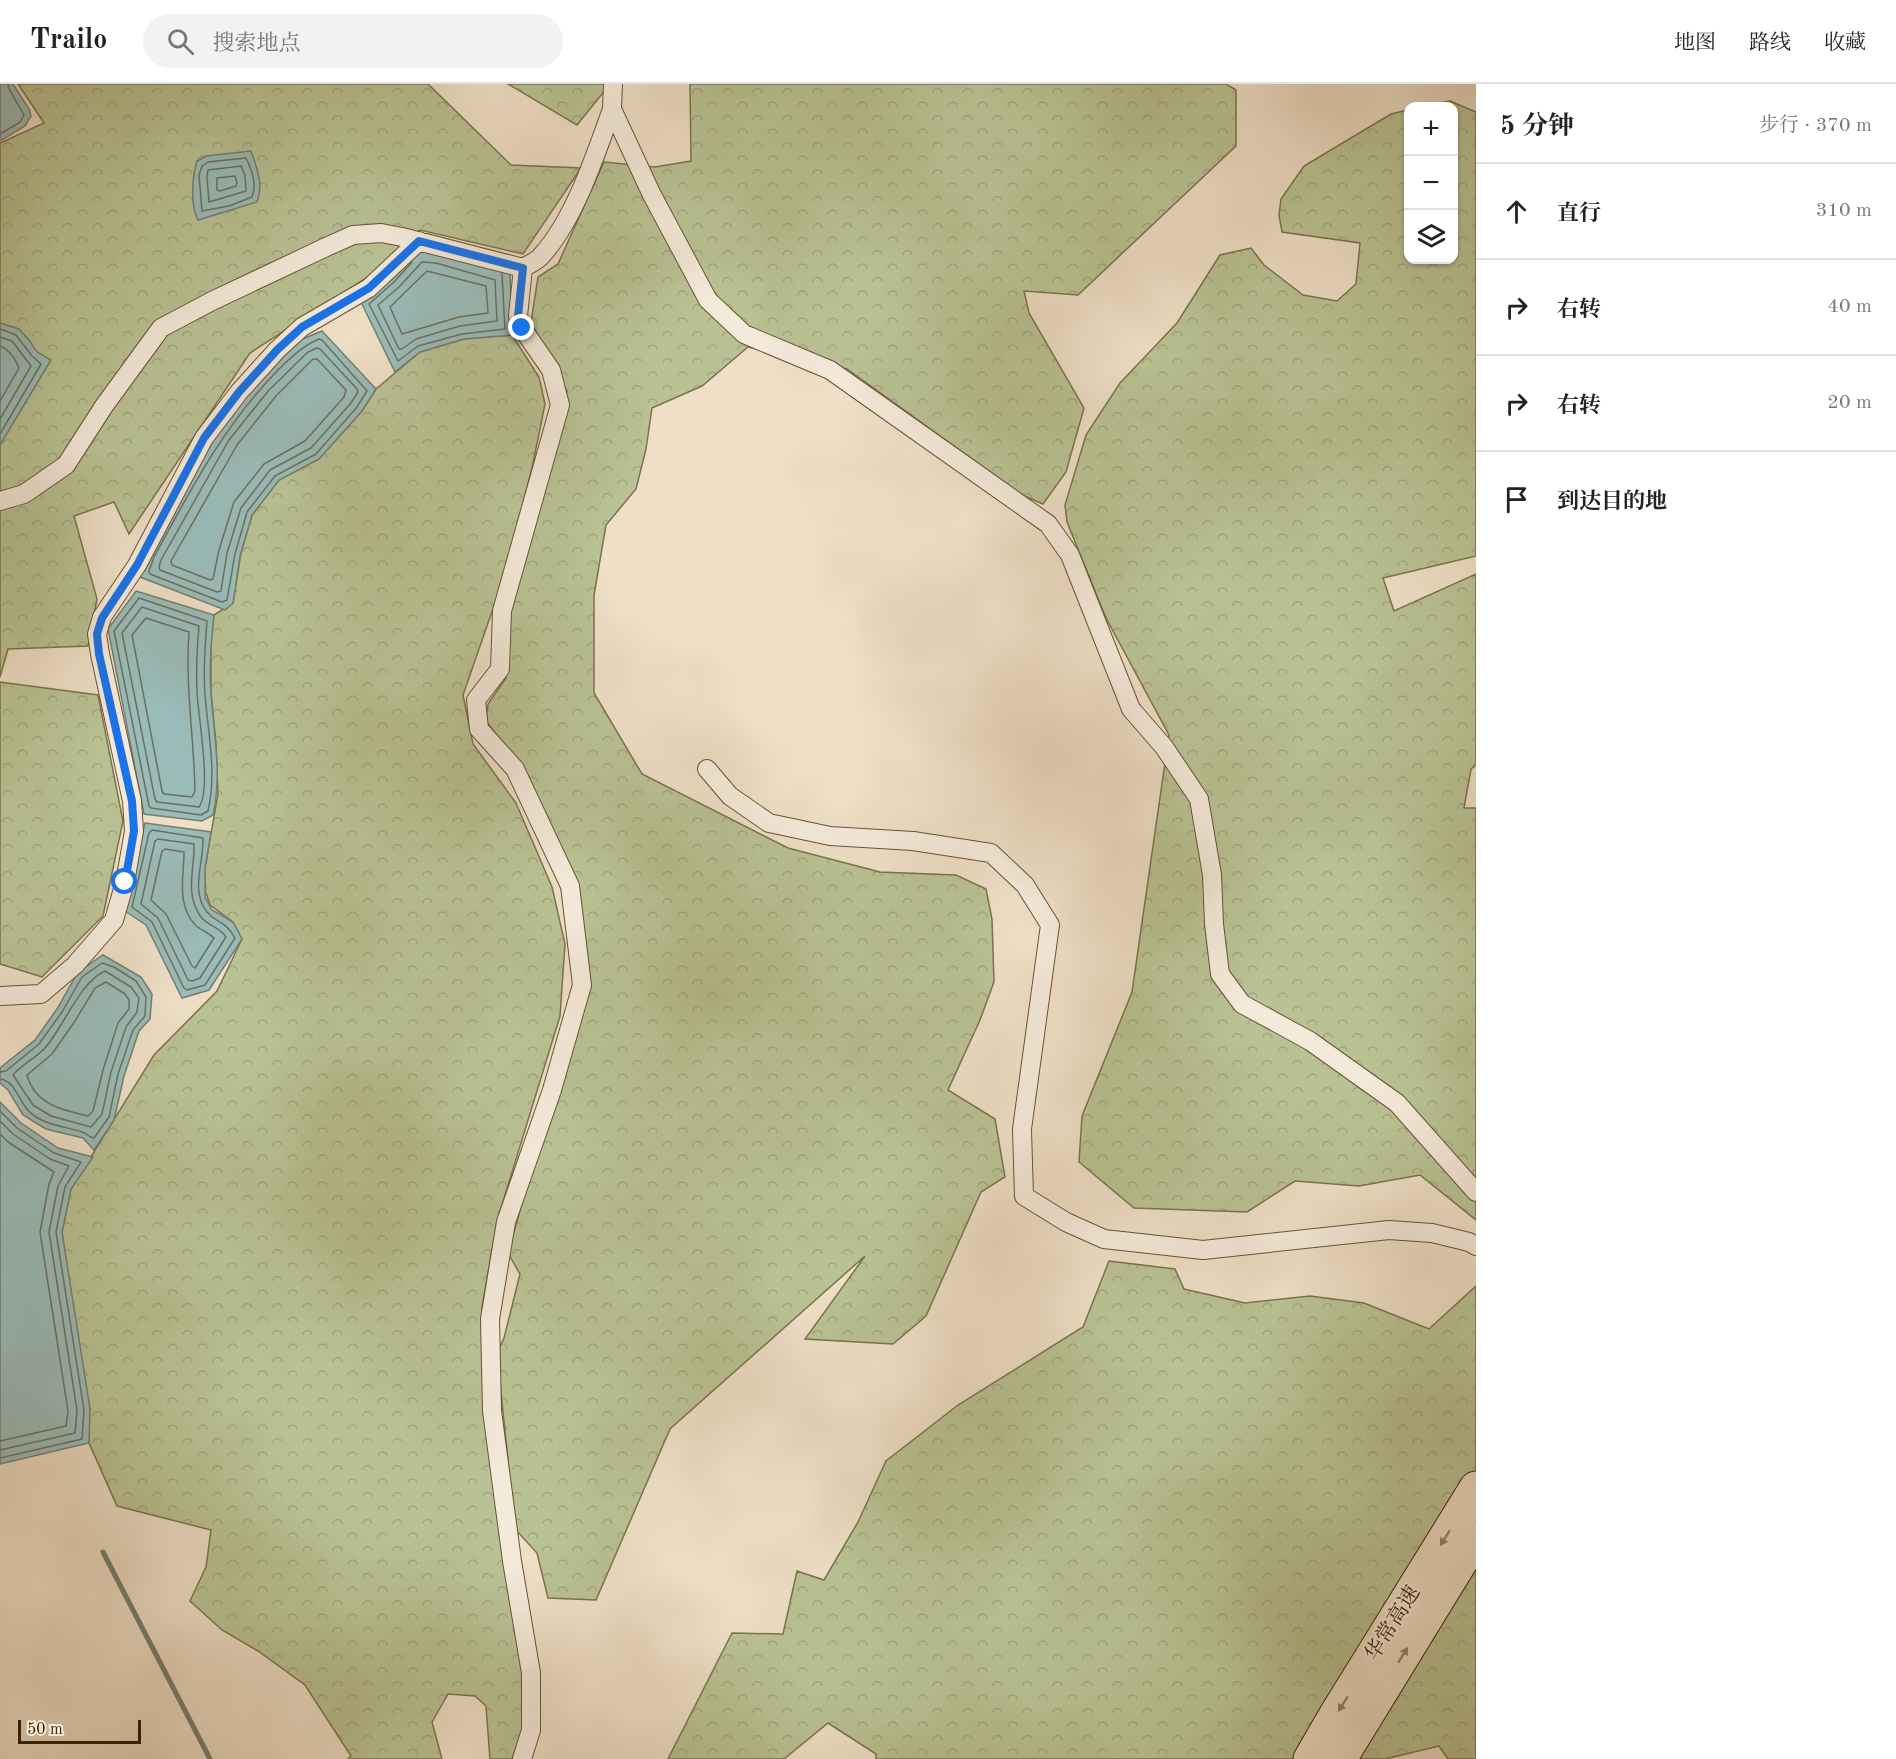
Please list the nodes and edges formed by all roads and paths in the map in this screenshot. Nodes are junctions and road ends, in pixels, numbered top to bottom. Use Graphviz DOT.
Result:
graph roads {
  1 [pos="613,84"];
  2 [pos="612,109"];
  3 [pos="419,241"];
  4 [pos="523,268"];
  5 [pos="0,501"];
  6 [pos="707,769"];
  7 [pos="0,996"];
  8 [pos="1476,1192"];
  9 [pos="1476,1246"];
  10 [pos="1476,1488"];
  11 [pos="1476,1537"];
  12 [pos="522,1759"];
  13 [pos="1310,1759"];
  14 [pos="1340,1759"];
  1 -- 2 [label="street"];
  2 -- 4 [label="street"];
  2 -- 8 [label="street"];
  3 -- 4 [label="street"];
  3 -- 5 [label="street"];
  3 -- 7 [label="street"];
  4 -- 12 [label="street"];
  6 -- 9 [label="street"];
  10 -- 13 [label="highway, 华常高速, one-way"];
  14 -- 11 [label="highway, 华常高速, one-way"];
}
